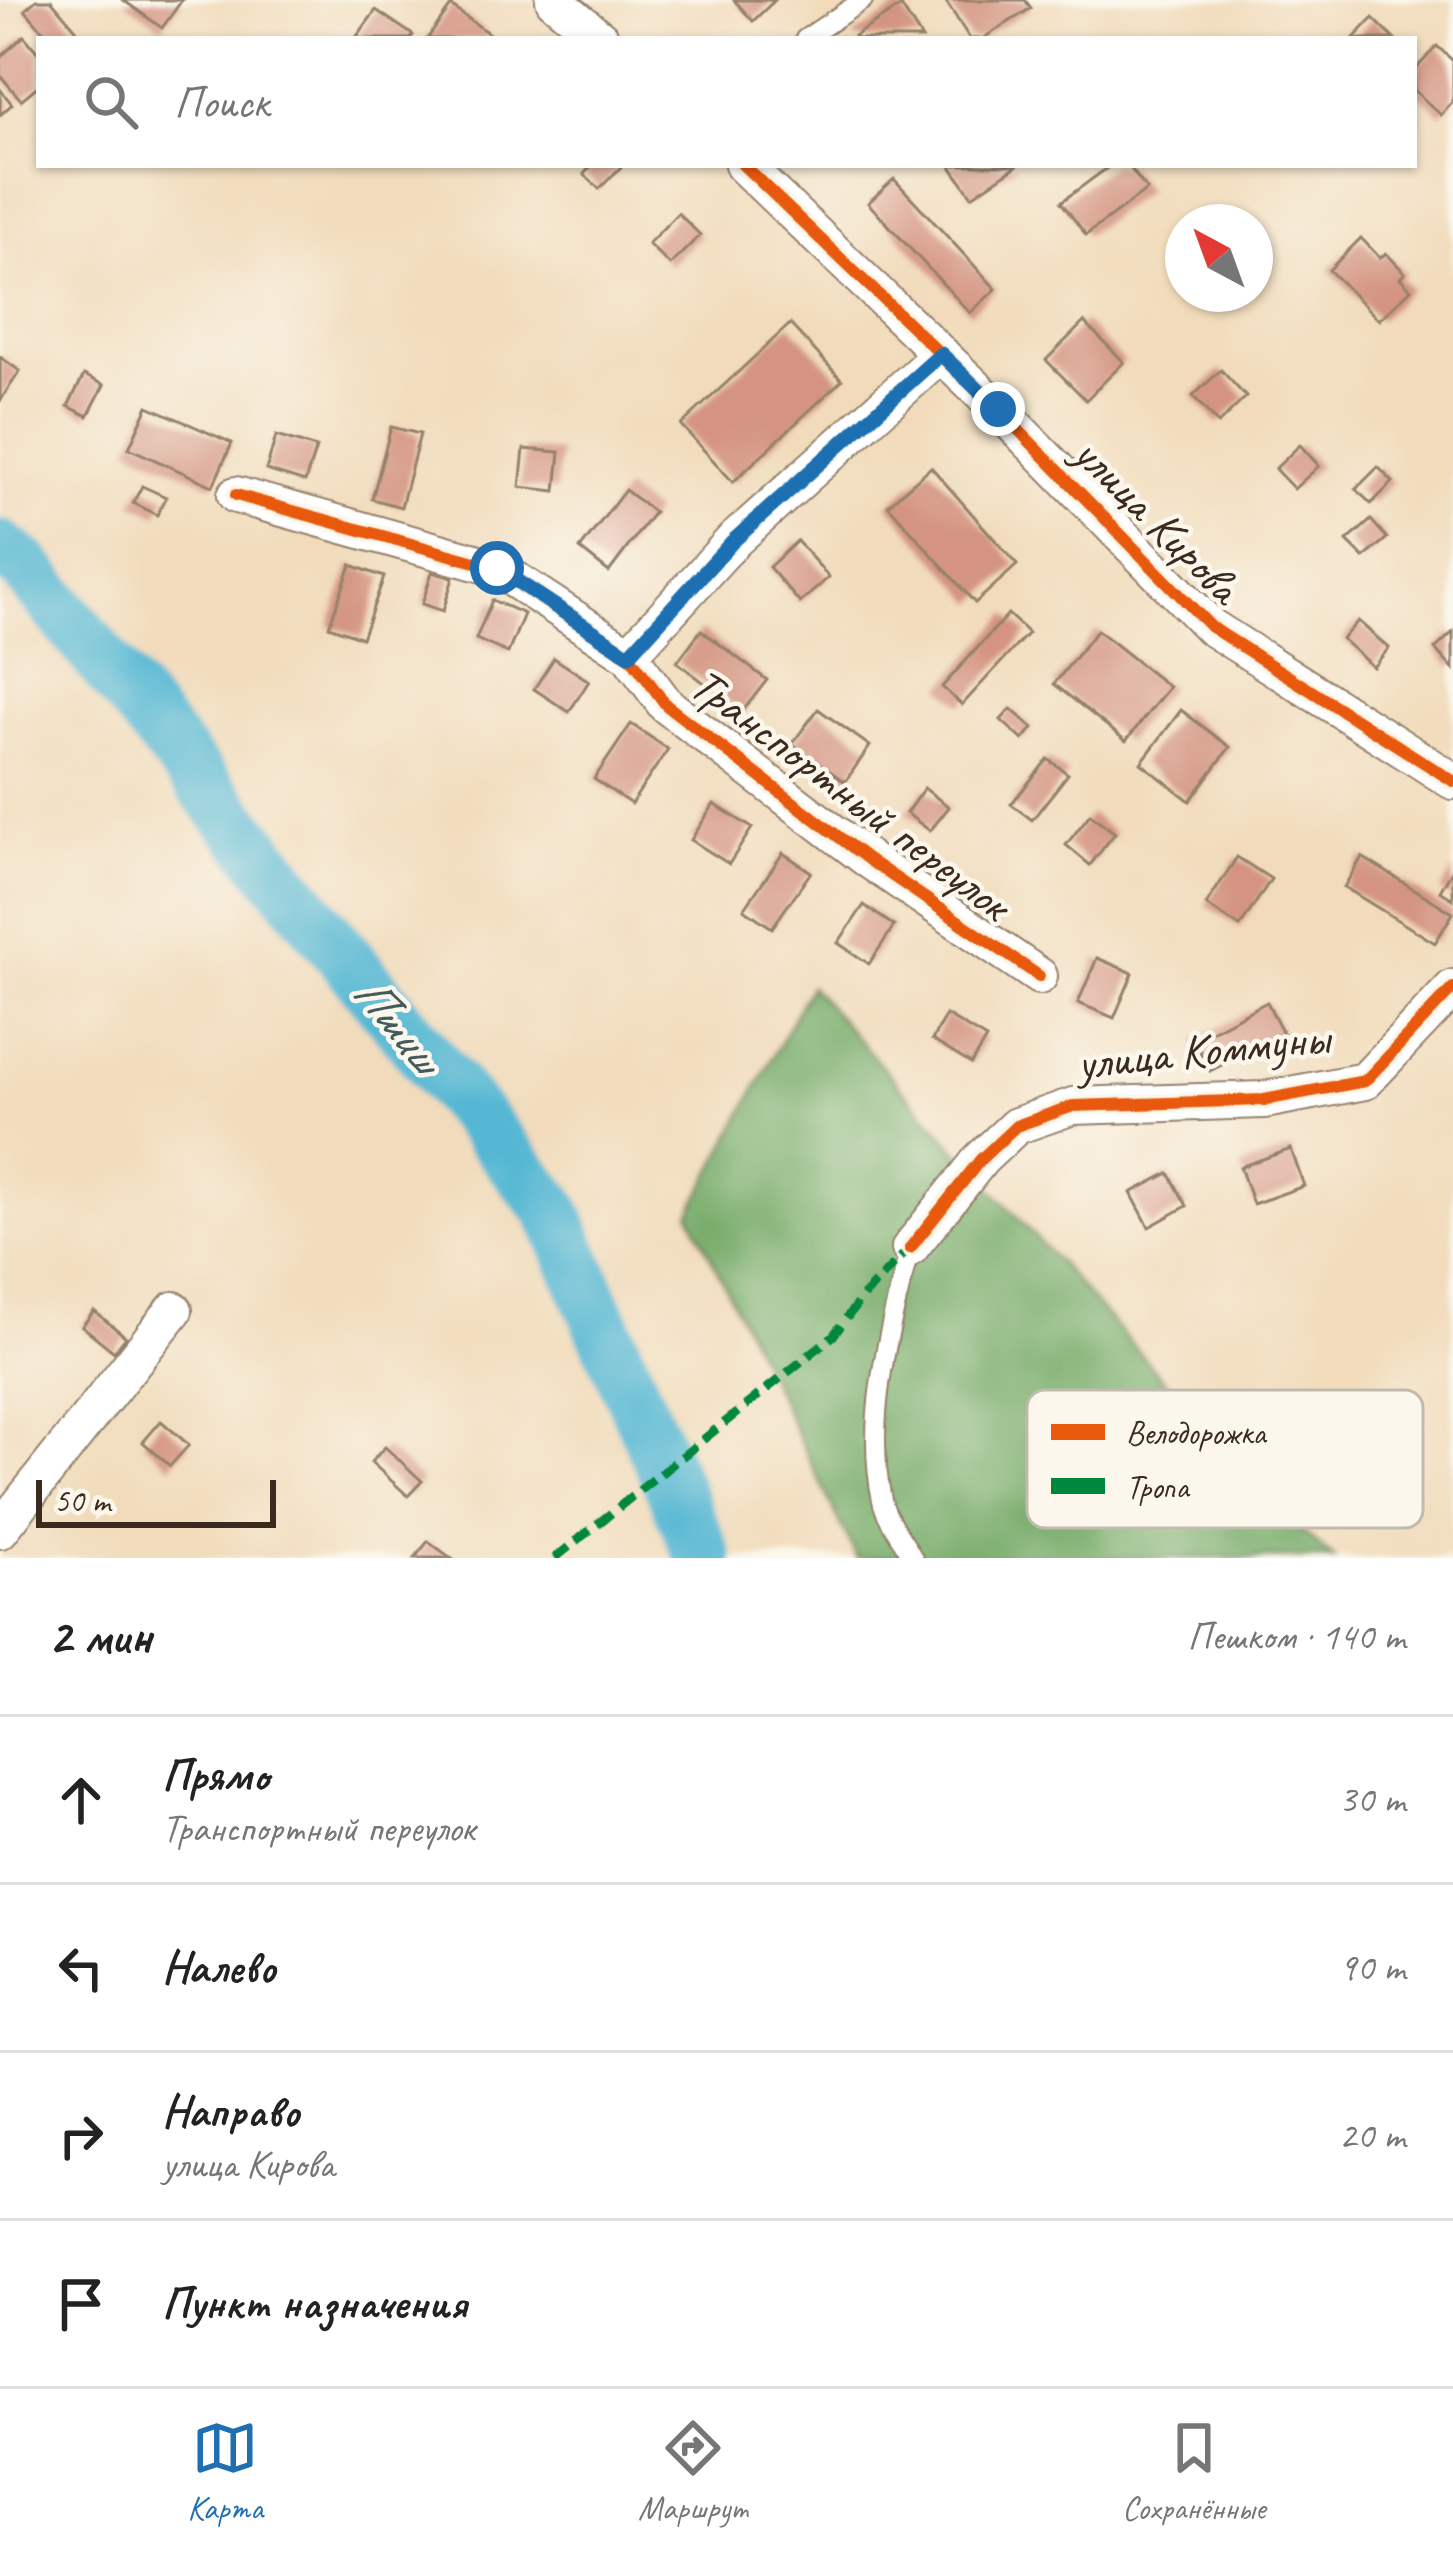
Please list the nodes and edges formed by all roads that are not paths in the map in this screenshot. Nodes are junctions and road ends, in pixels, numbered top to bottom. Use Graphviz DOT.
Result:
graph roads {
  1 [pos="554,0"];
  2 [pos="863,0"];
  3 [pos="597,36"];
  4 [pos="809,36"];
  5 [pos="746,168"];
  6 [pos="941,354"];
  7 [pos="236,495"];
  8 [pos="629,655"];
  9 [pos="1453,781"];
  10 [pos="1039,976"];
  11 [pos="1453,988"];
  12 [pos="910,1248"];
  13 [pos="174,1310"];
  14 [pos="0,1530"];
  15 [pos="913,1558"];
  1 -- 3 [label="street"];
  2 -- 4 [label="lane"];
  5 -- 6 [label="street, улица Кирова"];
  6 -- 8 [label="street"];
  6 -- 9 [label="street, улица Кирова"];
  7 -- 8 [label="street, Транспортный переулок"];
  8 -- 10 [label="street, Транспортный переулок"];
  11 -- 12 [label="street, улица Коммуны"];
  12 -- 15 [label="lane"];
  13 -- 14 [label="street"];
}
